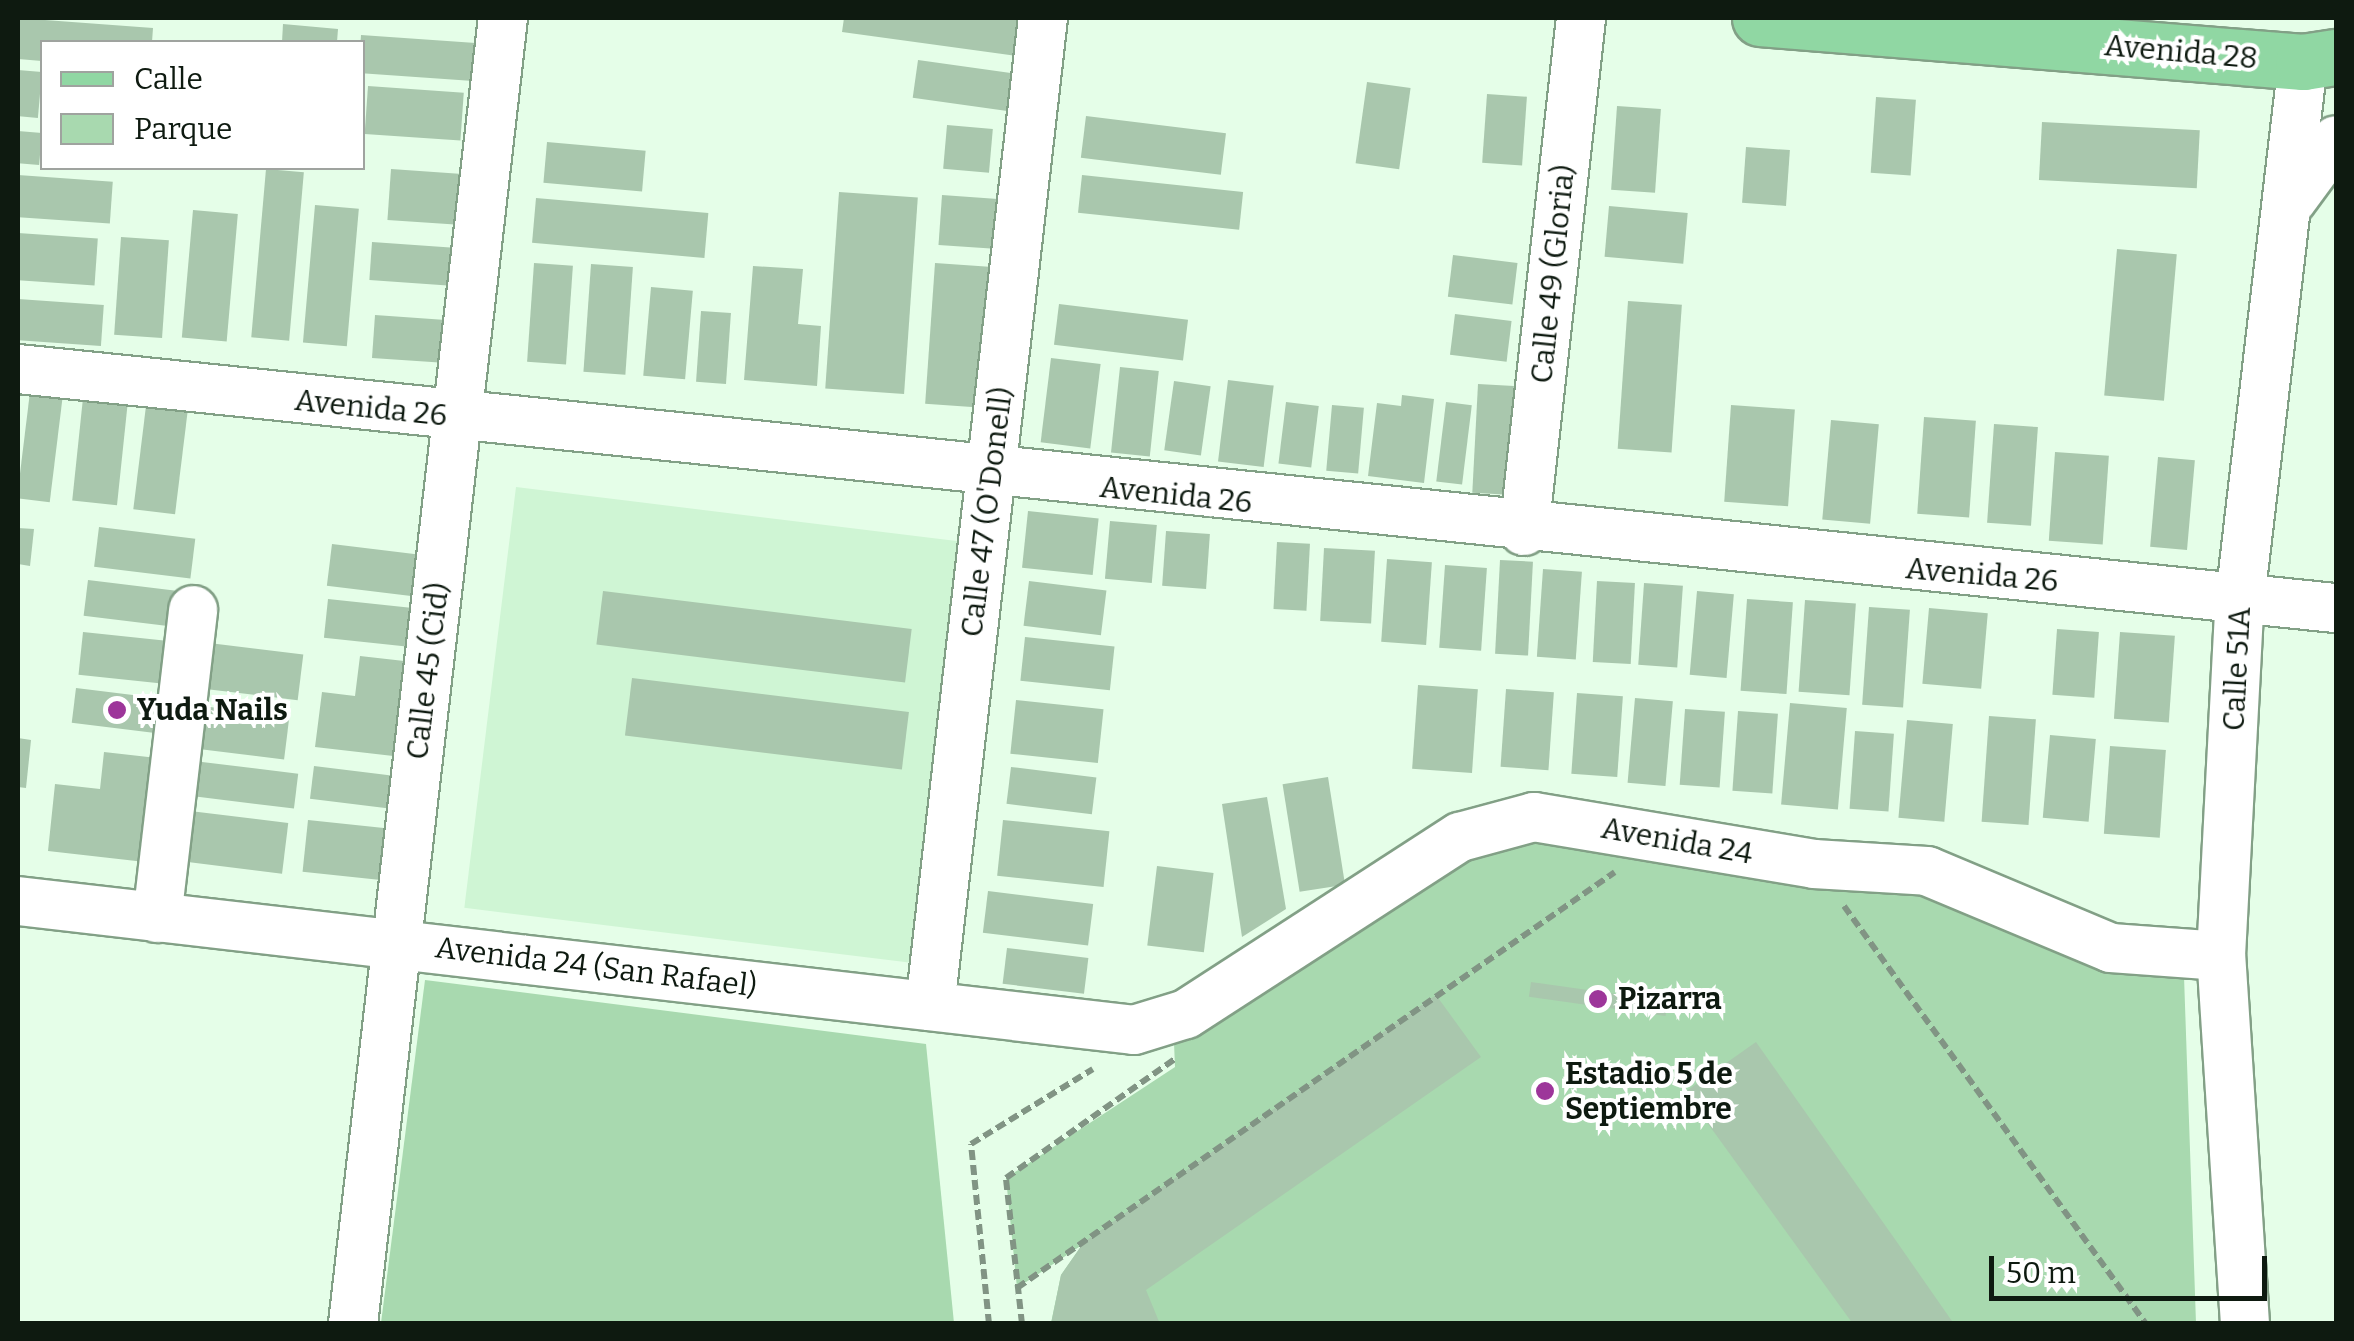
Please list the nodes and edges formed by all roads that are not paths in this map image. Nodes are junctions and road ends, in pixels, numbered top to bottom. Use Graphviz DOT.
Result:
graph roads {
  1 [pos="502,18"];
  2 [pos="1043,18"];
  3 [pos="1581,18"];
  4 [pos="1760,18"];
  5 [pos="2321,53"];
  6 [pos="2336,140"];
  7 [pos="2287,207"];
  8 [pos="18,369"];
  9 [pos="457,418"];
  10 [pos="991,476"];
  11 [pos="1524,531"];
  12 [pos="2240,599"];
  13 [pos="2336,608"];
  14 [pos="193,610"];
  15 [pos="18,902"];
  16 [pos="157,918"];
  17 [pos="396,944"];
  18 [pos="2221,956"];
  19 [pos="930,1006"];
  20 [pos="1172,1020"];
  21 [pos="352,1324"];
  22 [pos="2245,1324"];
  1 -- 9 [label="street, Calle 45 (Cid)"];
  2 -- 10 [label="street, Calle 47 (O'Donell)"];
  3 -- 11 [label="street, Calle 49 (Gloria)"];
  4 -- 5 [label="main road, Avenida 28"];
  5 -- 7 [label="street, Calle 51A"];
  6 -- 7 [label="street"];
  7 -- 12 [label="street, Calle 51A"];
  8 -- 9 [label="street, Avenida 26"];
  9 -- 10 [label="street, Avenida 26"];
  9 -- 17 [label="street, Calle 45 (Cid)"];
  10 -- 11 [label="street, Avenida 26"];
  10 -- 19 [label="street, Calle 47 (O'Donell)"];
  11 -- 12 [label="street, Avenida 26"];
  12 -- 13 [label="street, Avenida 26"];
  12 -- 18 [label="street, Calle 51A"];
  14 -- 16 [label="street"];
  15 -- 16 [label="street, Avenida 24 (San Rafael)"];
  16 -- 17 [label="street, Avenida 24 (San Rafael)"];
  17 -- 19 [label="street, Avenida 24 (San Rafael)"];
  17 -- 21 [label="street, Calle 45 (Cid)"];
  18 -- 20 [label="street, Avenida 24"];
  18 -- 22 [label="street, Calle 51A"];
  19 -- 20 [label="street, Avenida 24 (San Rafael)"];
}
